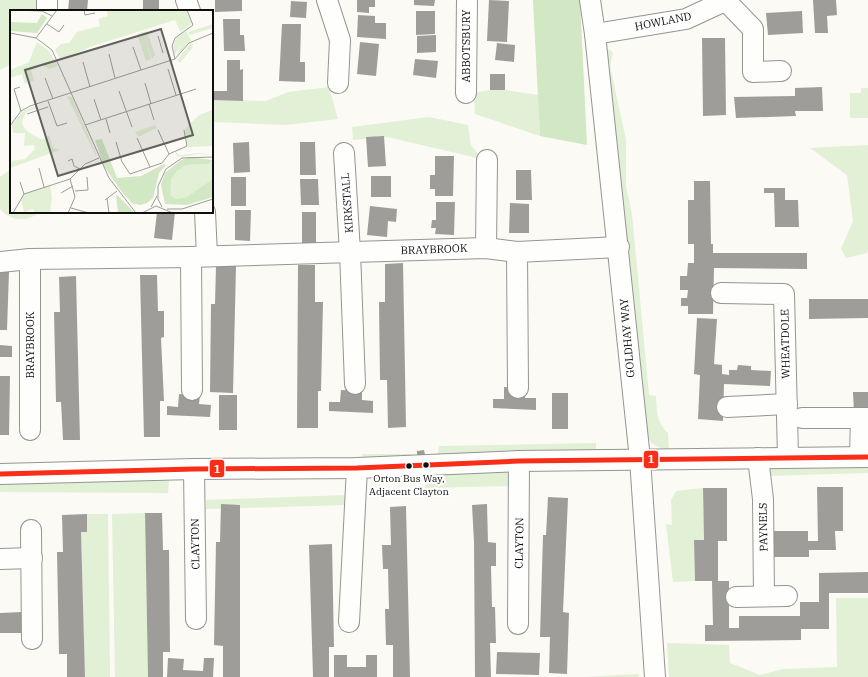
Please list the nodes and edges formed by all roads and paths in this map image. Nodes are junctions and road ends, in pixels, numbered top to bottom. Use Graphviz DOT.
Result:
graph roads {
  1 [pos="186,0"];
  2 [pos="327,0"];
  3 [pos="467,0"];
  4 [pos="590,0"];
  5 [pos="726,0"];
  6 [pos="190,10"];
  7 [pos="596,34"];
  8 [pos="782,71"];
  9 [pos="338,83"];
  10 [pos="466,92"];
  11 [pos="344,153"];
  12 [pos="487,160"];
  13 [pos="205,213"];
  14 [pos="618,247"];
  15 [pos="486,248"];
  16 [pos="350,252"];
  17 [pos="517,252"];
  18 [pos="199,256"];
  19 [pos="30,259"];
  20 [pos="0,262"];
  21 [pos="721,293"];
  22 [pos="355,384"];
  23 [pos="518,388"];
  24 [pos="192,390"];
  25 [pos="787,404"];
  26 [pos="727,407"];
  27 [pos="802,418"];
  28 [pos="864,418"];
  29 [pos="30,430"];
  30 [pos="788,457"];
  31 [pos="864,457"];
  32 [pos="758,458"];
  33 [pos="640,459"];
  34 [pos="519,462"];
  35 [pos="357,468"];
  36 [pos="194,469"];
  37 [pos="0,474"];
  38 [pos="31,530"];
  39 [pos="32,558"];
  40 [pos="0,560"];
  41 [pos="764,596"];
  42 [pos="787,596"];
  43 [pos="736,597"];
  44 [pos="196,619"];
  45 [pos="349,622"];
  46 [pos="518,624"];
  47 [pos="32,639"];
  48 [pos="655,677"];
  1 -- 6 [label="street"];
  2 -- 9 [label="street"];
  3 -- 10 [label="street, ABBOTSBURY"];
  4 -- 7 [label="street, GOLDHAY WAY"];
  5 -- 7 [label="street, HOWLAND"];
  5 -- 8 [label="street"];
  7 -- 14 [label="street, GOLDHAY WAY"];
  11 -- 16 [label="street, KIRKSTALL"];
  12 -- 15 [label="street"];
  13 -- 18 [label="street"];
  14 -- 17 [label="street, BRAYBROOK"];
  14 -- 33 [label="street, GOLDHAY WAY"];
  15 -- 16 [label="street, BRAYBROOK"];
  15 -- 17 [label="street, BRAYBROOK"];
  16 -- 18 [label="street, BRAYBROOK"];
  16 -- 22 [label="street"];
  17 -- 23 [label="street"];
  18 -- 19 [label="street, BRAYBROOK"];
  18 -- 24 [label="street"];
  19 -- 20 [label="street, BRAYBROOK"];
  19 -- 29 [label="street, BRAYBROOK"];
  21 -- 25 [label="street, WHEATDOLE"];
  25 -- 26 [label="street"];
  25 -- 30 [label="street, WHEATDOLE"];
  27 -- 28 [label="street"];
  28 -- 31 [label="street"];
  30 -- 31 [label="street"];
  30 -- 32 [label="street"];
  32 -- 33 [label="street"];
  32 -- 41 [label="street, PAYNELS"];
  33 -- 34 [label="street"];
  33 -- 48 [label="street, GOLDHAY WAY"];
  34 -- 35 [label="street"];
  34 -- 46 [label="street, CLAYTON"];
  35 -- 36 [label="street"];
  35 -- 45 [label="street"];
  36 -- 37 [label="street"];
  36 -- 44 [label="street, CLAYTON"];
  38 -- 39 [label="street"];
  39 -- 40 [label="street"];
  39 -- 47 [label="street"];
  41 -- 42 [label="street"];
  41 -- 43 [label="street"];
}
